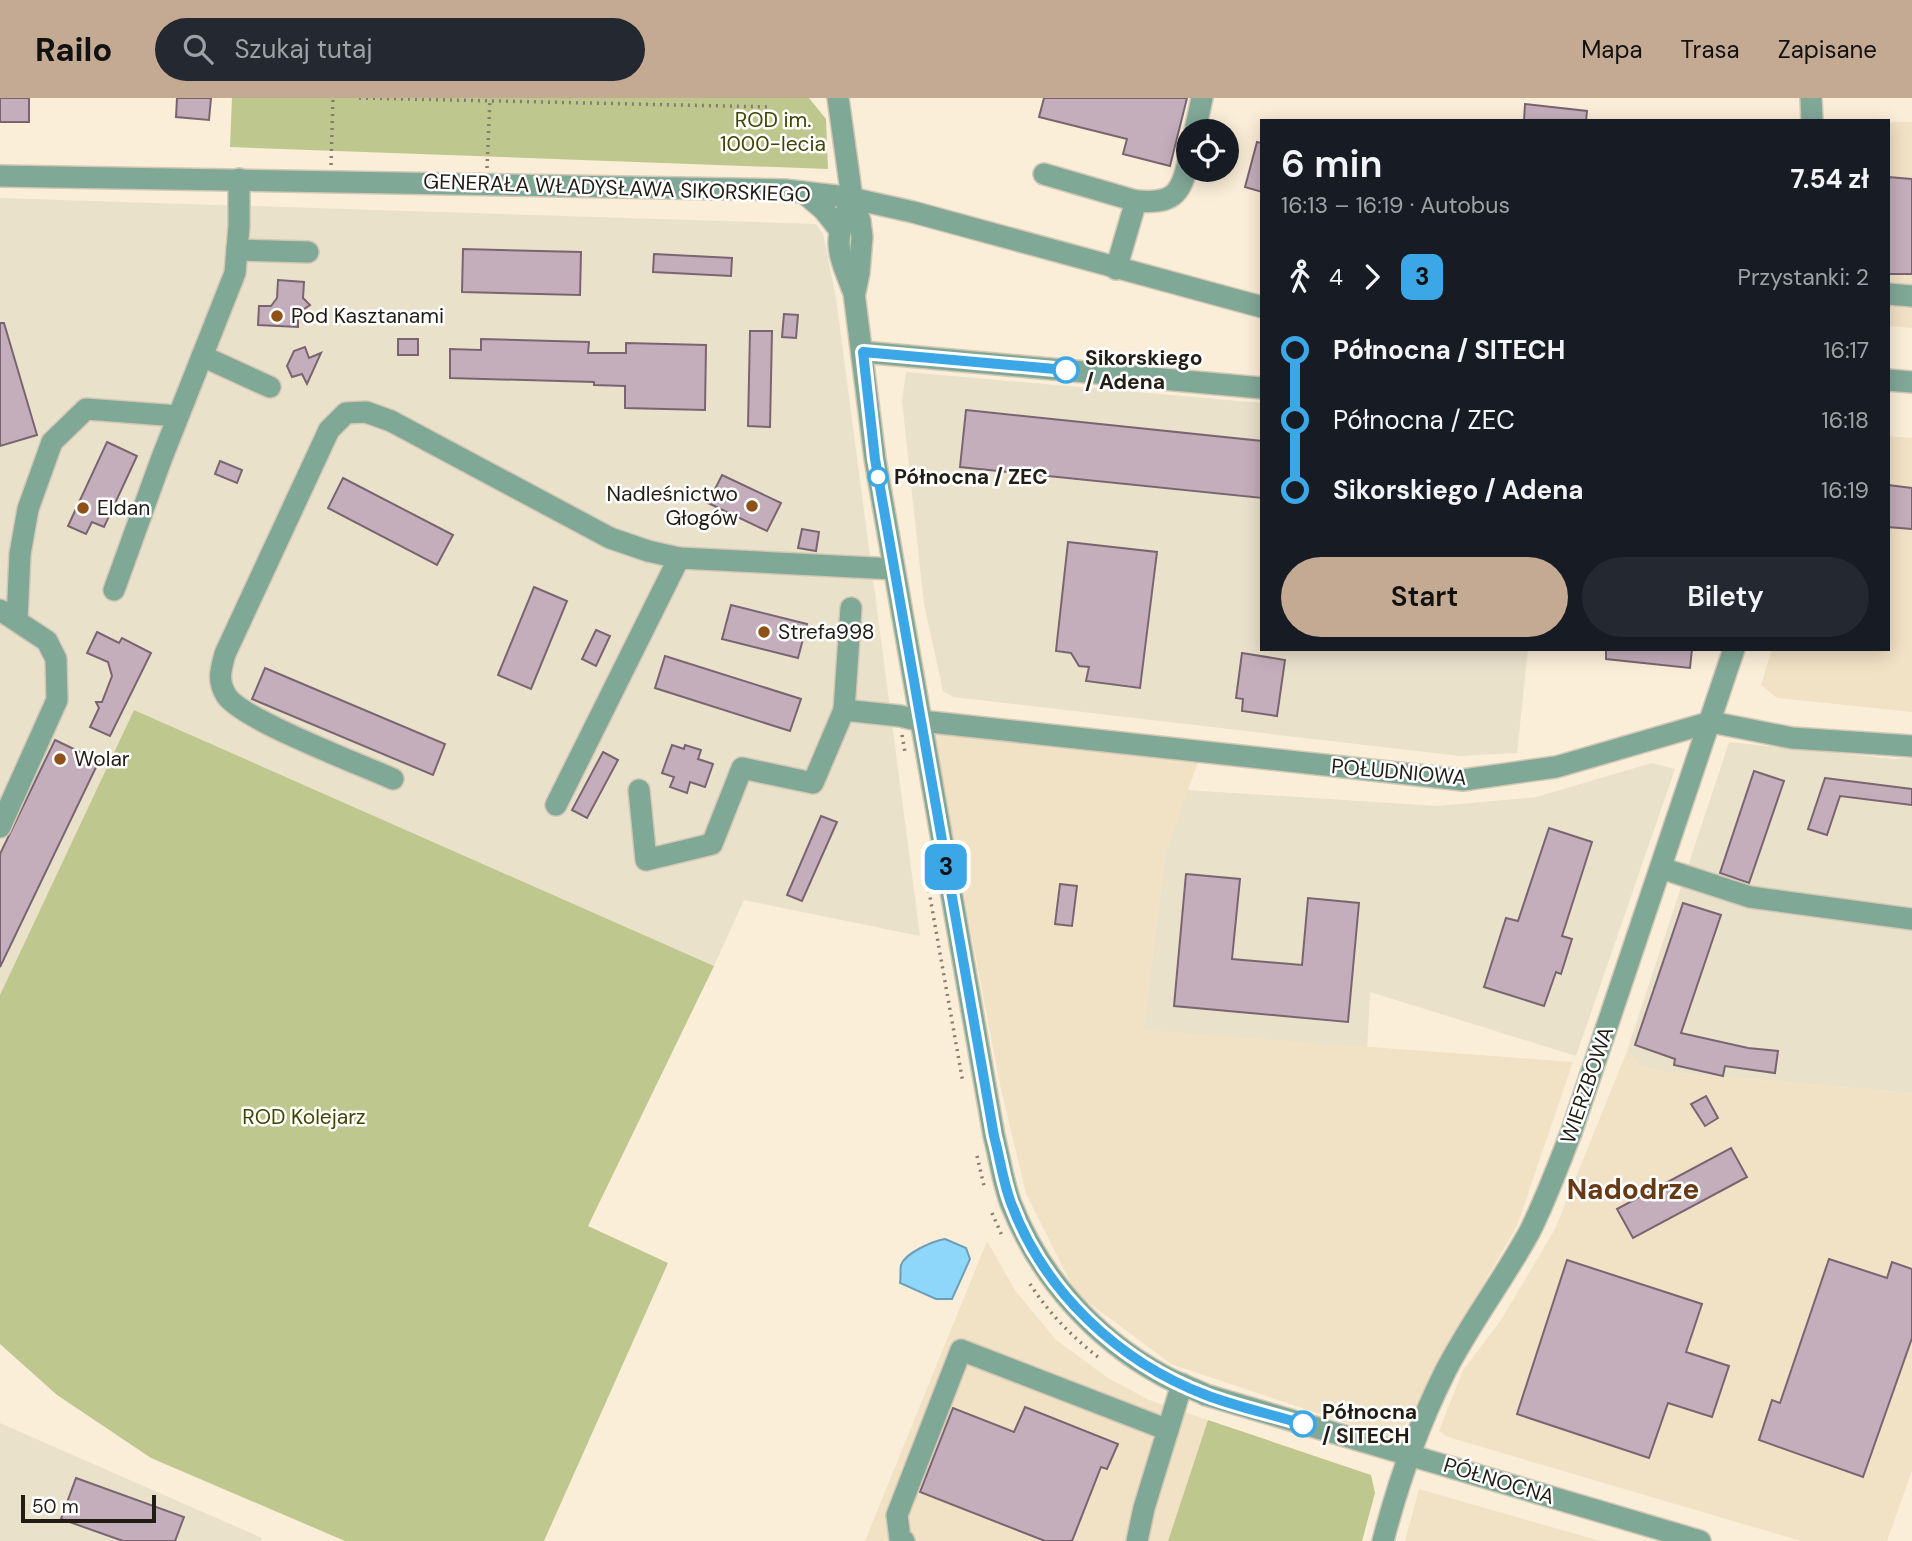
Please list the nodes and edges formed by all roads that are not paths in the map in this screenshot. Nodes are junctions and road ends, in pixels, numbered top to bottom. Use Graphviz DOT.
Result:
graph roads {
  1 [pos="838,98"];
  2 [pos="1202,98"];
  3 [pos="1811,98"];
  4 [pos="1198,119"];
  5 [pos="1812,119"];
  6 [pos="1044,174"];
  7 [pos="0,176"];
  8 [pos="239,179"];
  9 [pos="1183,182"];
  10 [pos="803,191"];
  11 [pos="852,198"];
  12 [pos="1136,201"];
  13 [pos="904,211"];
  14 [pos="839,229"];
  15 [pos="862,237"];
  16 [pos="237,250"];
  17 [pos="308,252"];
  18 [pos="1116,269"];
  19 [pos="854,293"];
  20 [pos="1890,294"];
  21 [pos="1912,296"];
  22 [pos="1260,306"];
  23 [pos="863,352"];
  24 [pos="202,356"];
  25 [pos="1890,380"];
  26 [pos="1912,382"];
  27 [pos="270,387"];
  28 [pos="1260,388"];
  29 [pos="178,416"];
  30 [pos="679,558"];
  31 [pos="894,569"];
  32 [pos="114,590"];
  33 [pos="851,608"];
  34 [pos="8,615"];
  35 [pos="1733,651"];
  36 [pos="844,710"];
  37 [pos="921,721"];
  38 [pos="1710,722"];
  39 [pos="1912,746"];
  40 [pos="393,779"];
  41 [pos="639,790"];
  42 [pos="556,805"];
  43 [pos="0,827"];
  44 [pos="1661,869"];
  45 [pos="1912,919"];
  46 [pos="1182,1384"];
  47 [pos="1168,1430"];
  48 [pos="1409,1454"];
  49 [pos="904,1541"];
  50 [pos="1137,1541"];
  51 [pos="1382,1541"];
  52 [pos="1700,1541"];
  1 -- 11 [label="street, PÓŁNOCNA"];
  2 -- 4 [label="street"];
  3 -- 5 [label="street"];
  6 -- 12 [label="street"];
  7 -- 8 [label="street, GENERAŁA WŁADYSŁAWA SIKORSKIEGO"];
  8 -- 10 [label="street, GENERAŁA WŁADYSŁAWA SIKORSKIEGO"];
  8 -- 16 [label="street"];
  9 -- 12 [label="street"];
  10 -- 11 [label="street, GENERAŁA WŁADYSŁAWA SIKORSKIEGO"];
  10 -- 14 [label="street"];
  11 -- 13 [label="street, GENERAŁA WŁADYSŁAWA SIKORSKIEGO"];
  11 -- 14 [label="street"];
  11 -- 15 [label="street, PÓŁNOCNA"];
  12 -- 18 [label="street"];
  13 -- 15 [label="street"];
  13 -- 18 [label="street, GENERAŁA WŁADYSŁAWA SIKORSKIEGO"];
  14 -- 19 [label="street, PÓŁNOCNA"];
  15 -- 19 [label="street, PÓŁNOCNA"];
  16 -- 17 [label="street"];
  16 -- 24 [label="street"];
  18 -- 22 [label="street, GENERAŁA WŁADYSŁAWA SIKORSKIEGO"];
  19 -- 23 [label="street, PÓŁNOCNA"];
  20 -- 21 [label="street"];
  23 -- 28 [label="street"];
  23 -- 31 [label="street, PÓŁNOCNA"];
  24 -- 27 [label="street"];
  24 -- 29 [label="street"];
  25 -- 26 [label="street"];
  29 -- 32 [label="street"];
  29 -- 34 [label="street"];
  30 -- 31 [label="street"];
  30 -- 40 [label="street"];
  30 -- 42 [label="street"];
  31 -- 37 [label="street, PÓŁNOCNA"];
  33 -- 36 [label="street"];
  34 -- 43 [label="street"];
  35 -- 38 [label="street, WIERZBOWA"];
  36 -- 37 [label="street, POŁUDNIOWA"];
  36 -- 41 [label="street"];
  37 -- 38 [label="street, POŁUDNIOWA"];
  37 -- 46 [label="street, PÓŁNOCNA"];
  38 -- 39 [label="street, POŁUDNIOWA"];
  38 -- 44 [label="street, WIERZBOWA"];
  44 -- 45 [label="street"];
  44 -- 48 [label="street, WIERZBOWA"];
  46 -- 47 [label="street"];
  46 -- 48 [label="street, PÓŁNOCNA"];
  47 -- 49 [label="street"];
  47 -- 50 [label="street"];
  48 -- 51 [label="street, WIERZBOWA"];
  48 -- 52 [label="street, PÓŁNOCNA"];
}
